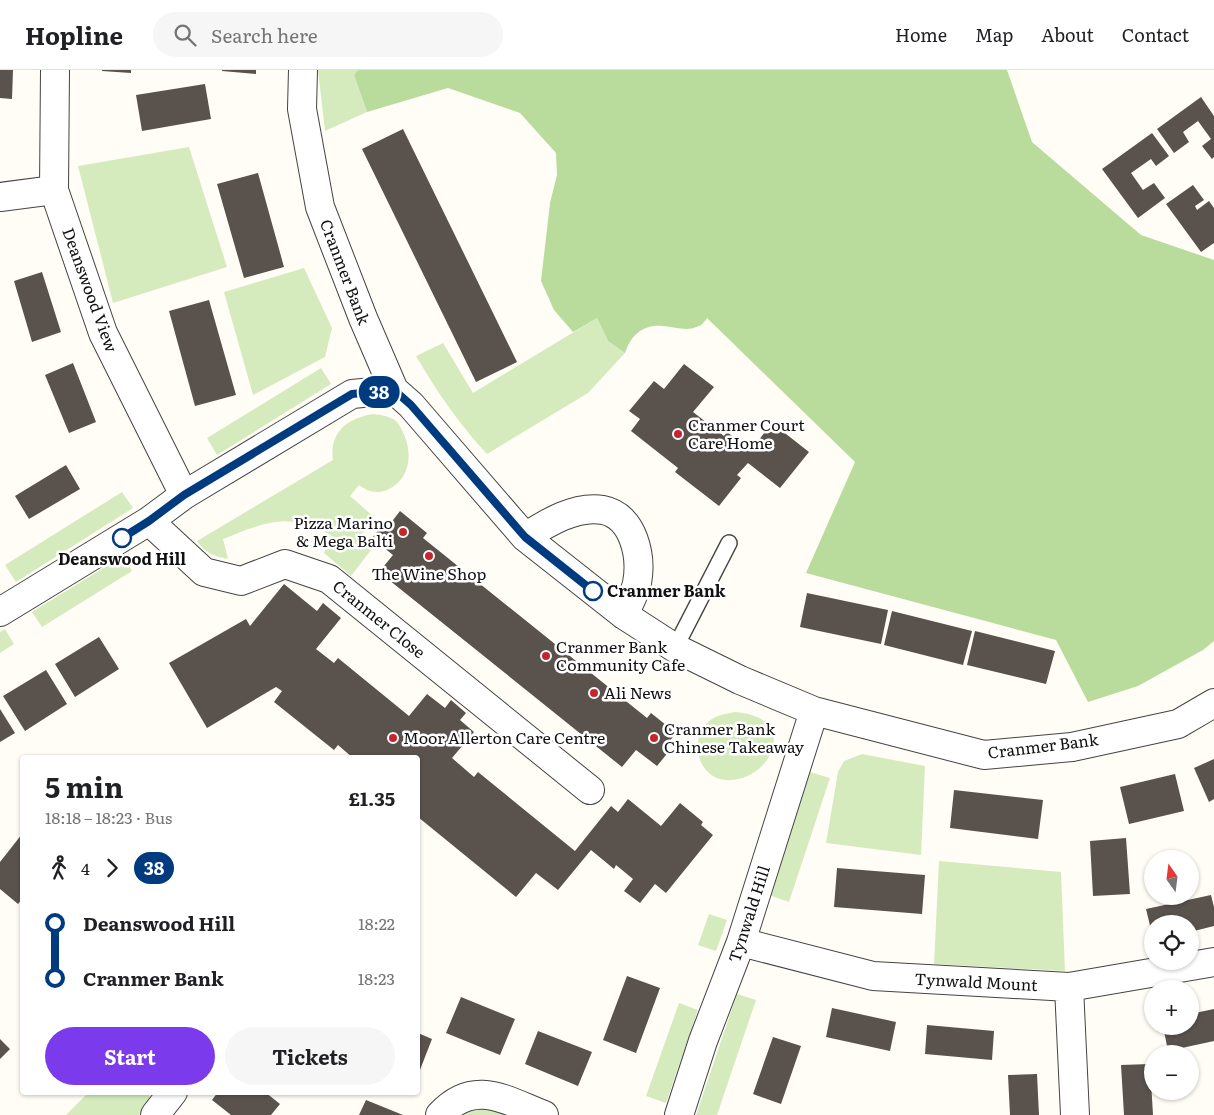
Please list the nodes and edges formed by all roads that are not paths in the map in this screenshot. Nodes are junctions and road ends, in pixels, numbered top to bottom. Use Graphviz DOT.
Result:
graph roads {
  1 [pos="55,70"];
  2 [pos="303,70"];
  3 [pos="54,190"];
  4 [pos="0,197"];
  5 [pos="394,390"];
  6 [pos="184,495"];
  7 [pos="149,521"];
  8 [pos="525,537"];
  9 [pos="729,543"];
  10 [pos="0,612"];
  11 [pos="624,615"];
  12 [pos="675,648"];
  13 [pos="1214,704"];
  14 [pos="814,711"];
  15 [pos="590,790"];
  16 [pos="741,942"];
  17 [pos="1214,962"];
  18 [pos="1069,987"];
  19 [pos="171,1095"];
  20 [pos="155,1115"];
  21 [pos="440,1115"];
  22 [pos="544,1115"];
  23 [pos="679,1115"];
  24 [pos="1075,1115"];
  1 -- 3 [label="street, Deanswood View"];
  2 -- 5 [label="street, Cranmer Bank"];
  3 -- 4 [label="street"];
  3 -- 6 [label="street, Deanswood View"];
  5 -- 6 [label="street"];
  5 -- 8 [label="street, Cranmer Bank"];
  6 -- 7 [label="street"];
  7 -- 10 [label="street"];
  7 -- 15 [label="street, Cranmer Close"];
  8 -- 11 [label="street, Cranmer Bank"];
  8 -- 11 [label="street"];
  9 -- 12 [label="lane"];
  11 -- 12 [label="street, Cranmer Bank"];
  12 -- 14 [label="street, Cranmer Bank"];
  13 -- 14 [label="street, Cranmer Bank"];
  14 -- 16 [label="street, Tynwald Hill"];
  16 -- 18 [label="street, Tynwald Mount"];
  16 -- 23 [label="street, Tynwald Hill"];
  17 -- 18 [label="street, Tynwald Mount"];
  18 -- 24 [label="street"];
  19 -- 20 [label="street"];
  21 -- 22 [label="street"];
}
